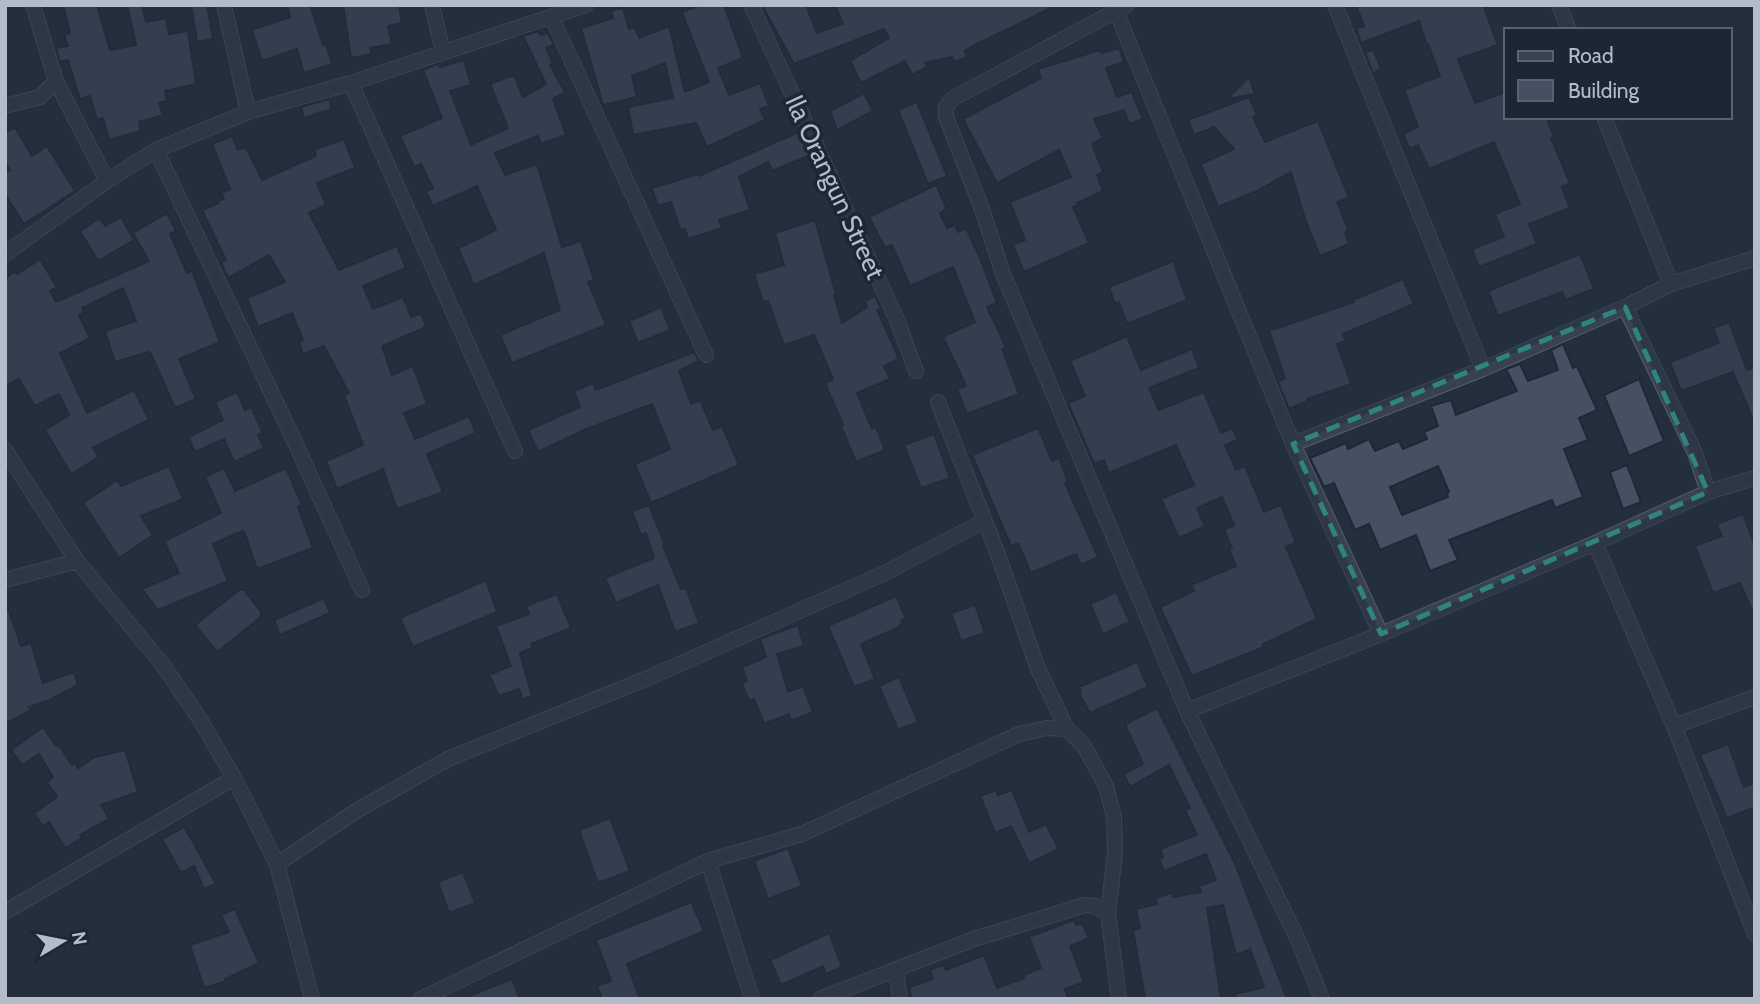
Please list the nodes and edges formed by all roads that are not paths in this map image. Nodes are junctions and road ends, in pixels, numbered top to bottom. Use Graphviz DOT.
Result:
graph roads {
  1 [pos="33,5"];
  2 [pos="224,5"];
  3 [pos="432,5"];
  4 [pos="586,5"];
  5 [pos="751,5"];
  6 [pos="1335,5"];
  7 [pos="1559,5"];
  8 [pos="1122,8"];
  9 [pos="552,18"];
  10 [pos="1568,28"];
  11 [pos="443,52"];
  12 [pos="56,81"];
  13 [pos="351,83"];
  14 [pos="5,106"];
  15 [pos="248,112"];
  16 [pos="1605,119"];
  17 [pos="156,150"];
  18 [pos="107,181"];
  19 [pos="5,254"];
  20 [pos="1755,258"];
  21 [pos="1671,284"];
  22 [pos="1625,307"];
  23 [pos="706,355"];
  24 [pos="1483,369"];
  25 [pos="916,371"];
  26 [pos="938,402"];
  27 [pos="1293,444"];
  28 [pos="5,450"];
  29 [pos="515,451"];
  30 [pos="1755,478"];
  31 [pos="1709,492"];
  32 [pos="984,521"];
  33 [pos="1595,543"];
  34 [pos="77,561"];
  35 [pos="5,580"];
  36 [pos="362,590"];
  37 [pos="1381,634"];
  38 [pos="1755,697"];
  39 [pos="1187,711"];
  40 [pos="1674,726"];
  41 [pos="1066,729"];
  42 [pos="234,778"];
  43 [pos="708,861"];
  44 [pos="277,864"];
  45 [pos="1749,902"];
  46 [pos="5,912"];
  47 [pos="1108,912"];
  48 [pos="1755,934"];
  49 [pos="896,970"];
  50 [pos="312,999"];
  51 [pos="421,999"];
  52 [pos="752,999"];
  53 [pos="820,999"];
  54 [pos="901,999"];
  55 [pos="1119,999"];
  56 [pos="1322,999"];
  1 -- 12 [label="street"];
  2 -- 15 [label="street"];
  3 -- 11 [label="street"];
  4 -- 9 [label="street"];
  5 -- 25 [label="street, Ila Orangun Street"];
  6 -- 24 [label="street"];
  7 -- 10 [label="street"];
  8 -- 27 [label="street"];
  8 -- 39 [label="street"];
  9 -- 11 [label="street"];
  9 -- 23 [label="street"];
  11 -- 13 [label="street"];
  12 -- 14 [label="street"];
  12 -- 18 [label="street"];
  13 -- 15 [label="street"];
  13 -- 29 [label="street"];
  15 -- 17 [label="street"];
  16 -- 21 [label="street"];
  17 -- 18 [label="street"];
  17 -- 36 [label="street"];
  18 -- 19 [label="street"];
  20 -- 21 [label="street"];
  21 -- 22 [label="street"];
  22 -- 24 [label="street"];
  22 -- 31 [label="street"];
  24 -- 27 [label="street"];
  26 -- 32 [label="street"];
  27 -- 37 [label="street"];
  28 -- 34 [label="street"];
  30 -- 31 [label="street"];
  31 -- 33 [label="street"];
  32 -- 41 [label="street"];
  32 -- 44 [label="street"];
  33 -- 37 [label="street"];
  33 -- 40 [label="street"];
  34 -- 35 [label="street"];
  34 -- 42 [label="street"];
  37 -- 39 [label="street"];
  38 -- 40 [label="street"];
  39 -- 56 [label="street"];
  40 -- 45 [label="street"];
  41 -- 43 [label="street"];
  41 -- 47 [label="street"];
  42 -- 44 [label="street"];
  42 -- 46 [label="street"];
  43 -- 51 [label="street"];
  43 -- 52 [label="street"];
  44 -- 50 [label="street"];
  45 -- 48 [label="street"];
  47 -- 49 [label="street"];
  47 -- 55 [label="street"];
  49 -- 53 [label="street"];
  49 -- 54 [label="street"];
}
